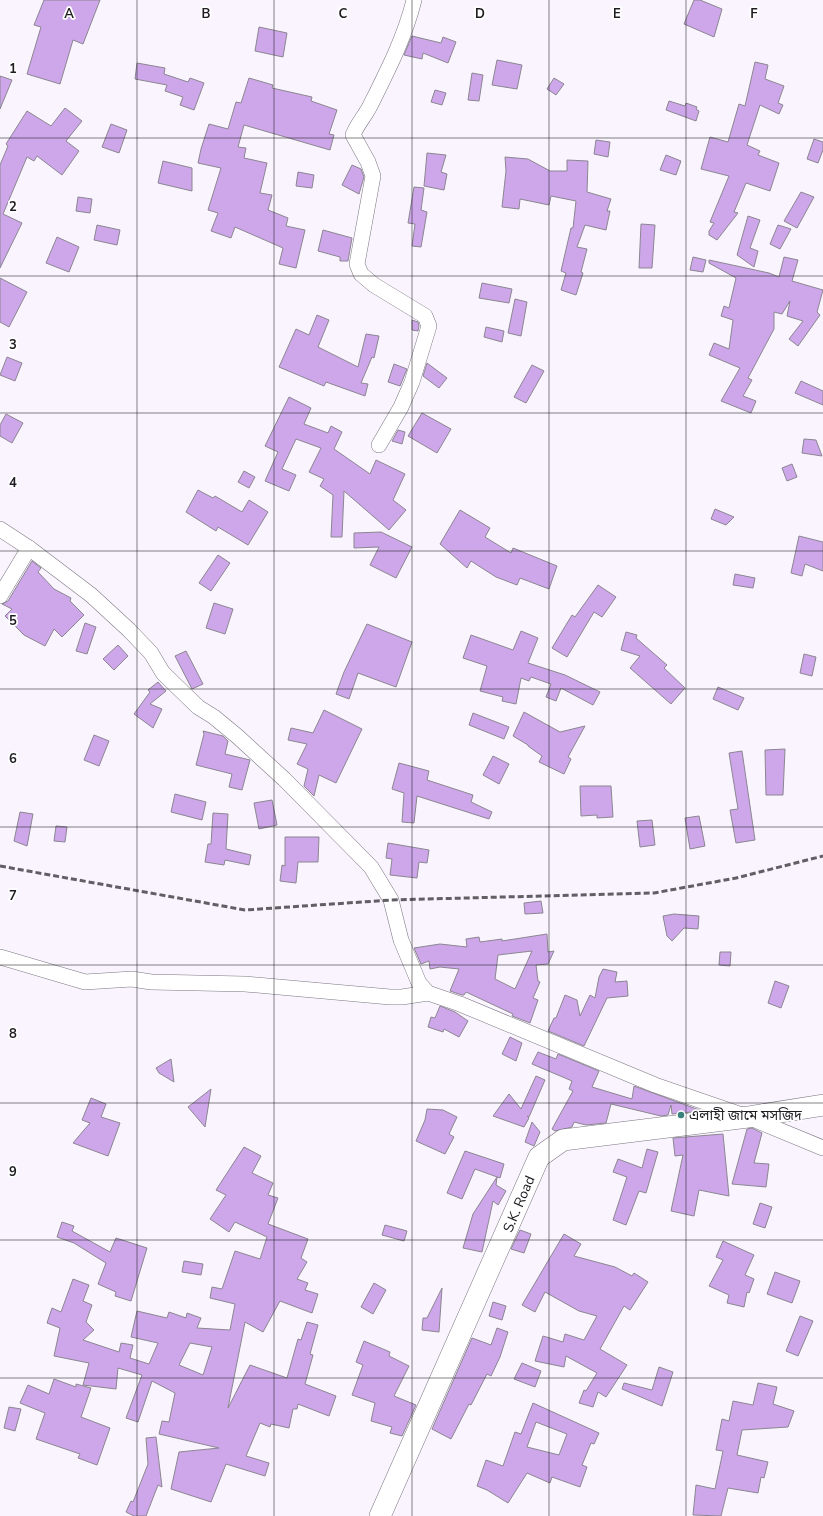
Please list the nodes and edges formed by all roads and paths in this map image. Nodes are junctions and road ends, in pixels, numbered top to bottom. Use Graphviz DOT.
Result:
graph roads {
  1 [pos="414,0"];
  2 [pos="379,445"];
  3 [pos="0,529"];
  4 [pos="29,548"];
  5 [pos="0,596"];
  6 [pos="0,957"];
  7 [pos="428,993"];
  8 [pos="823,1105"];
  9 [pos="748,1117"];
  10 [pos="823,1148"];
  11 [pos="380,1516"];
  1 -- 2 [label="street"];
  3 -- 4 [label="street"];
  4 -- 5 [label="street"];
  4 -- 7 [label="street"];
  6 -- 7 [label="street"];
  7 -- 9 [label="street"];
  8 -- 9 [label="main road, S.K. Road"];
  9 -- 10 [label="street"];
  9 -- 11 [label="main road, S.K. Road"];
}
